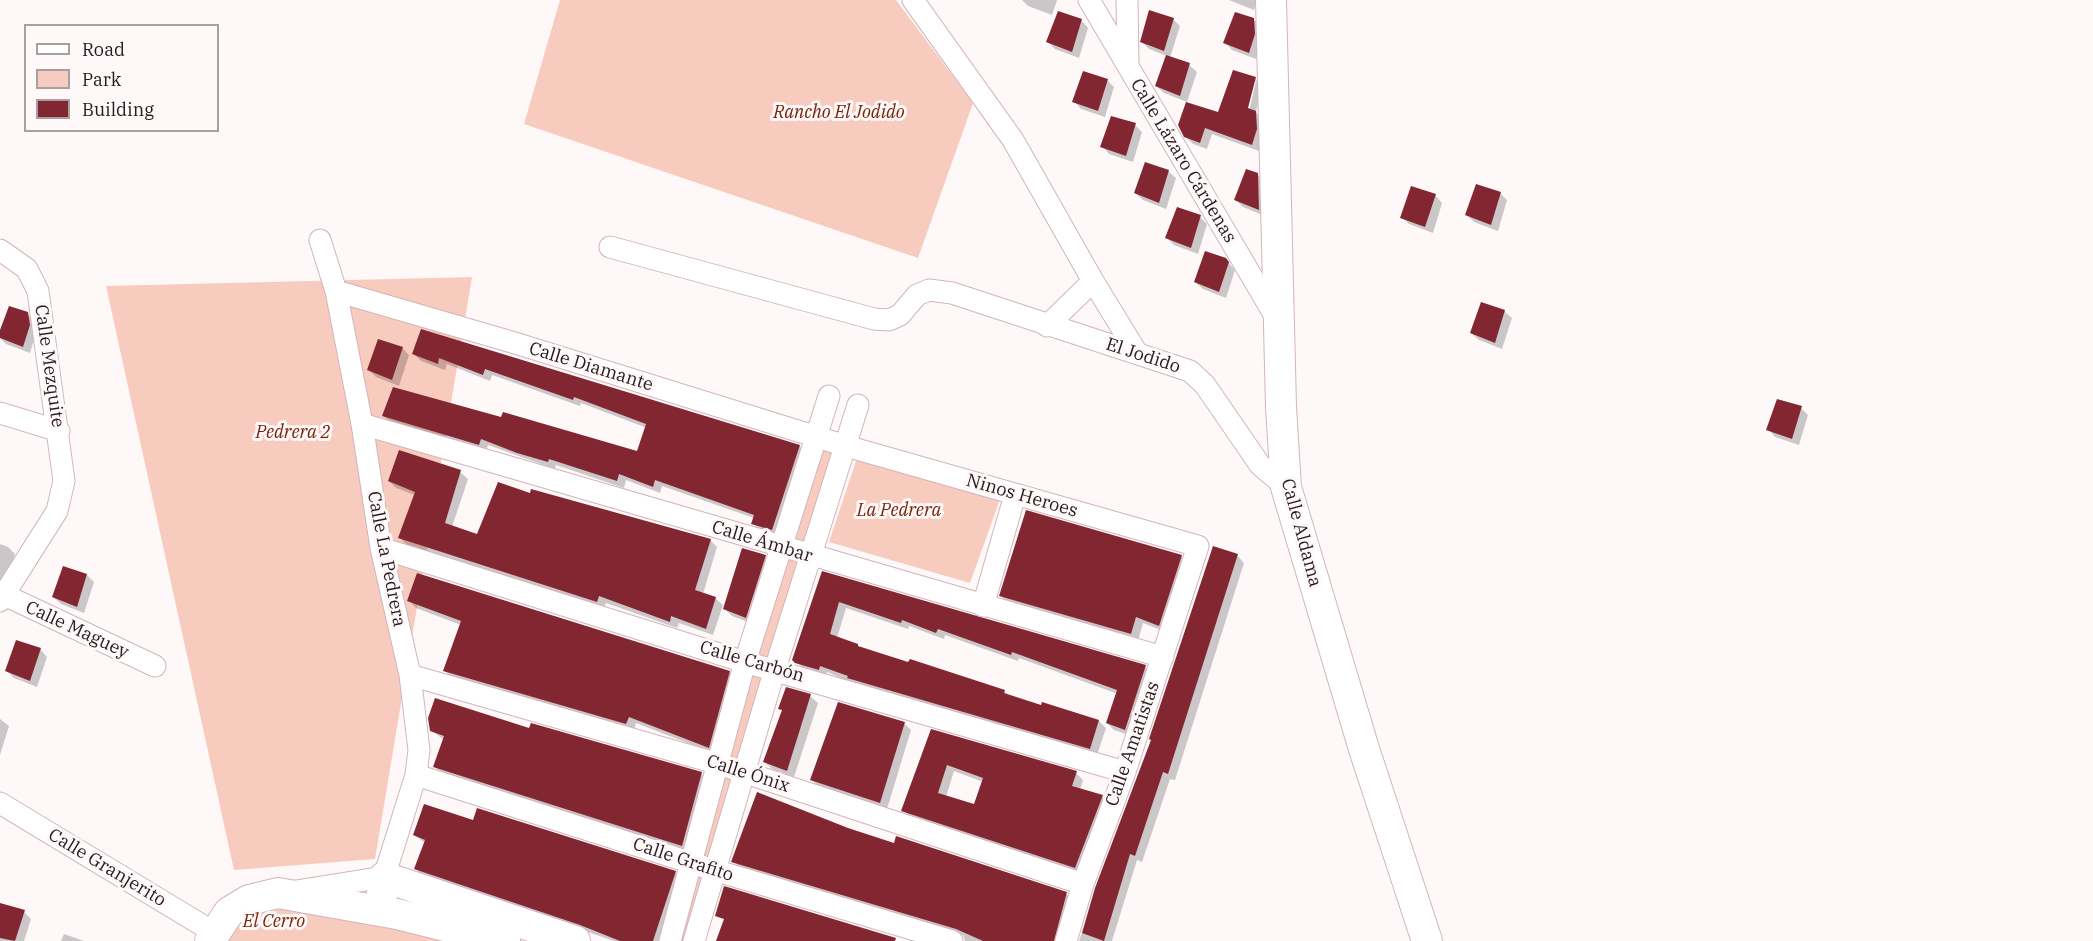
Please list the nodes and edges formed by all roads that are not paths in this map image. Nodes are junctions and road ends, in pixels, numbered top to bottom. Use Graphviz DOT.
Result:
graph roads {
  1 [pos="913,0"];
  2 [pos="1089,0"];
  3 [pos="1127,0"];
  4 [pos="1271,0"];
  5 [pos="1128,66"];
  6 [pos="320,240"];
  7 [pos="610,247"];
  8 [pos="0,250"];
  9 [pos="1093,281"];
  10 [pos="336,291"];
  11 [pos="1278,321"];
  12 [pos="1047,326"];
  13 [pos="1137,353"];
  14 [pos="829,396"];
  15 [pos="858,405"];
  16 [pos="0,413"];
  17 [pos="362,424"];
  18 [pos="59,431"];
  19 [pos="816,437"];
  20 [pos="846,446"];
  21 [pos="1286,487"];
  22 [pos="1015,495"];
  23 [pos="1198,546"];
  24 [pos="782,547"];
  25 [pos="381,548"];
  26 [pos="812,557"];
  27 [pos="1,596"];
  28 [pos="983,606"];
  29 [pos="1163,657"];
  30 [pos="746,662"];
  31 [pos="154,666"];
  32 [pos="775,669"];
  33 [pos="410,675"];
  34 [pos="719,764"];
  35 [pos="744,772"];
  36 [pos="1125,772"];
  37 [pos="416,775"];
  38 [pos="0,803"];
  39 [pos="692,862"];
  40 [pos="714,870"];
  41 [pos="384,877"];
  42 [pos="1083,884"];
  43 [pos="278,893"];
  44 [pos="380,911"];
  45 [pos="218,929"];
  46 [pos="505,941"];
  47 [pos="575,941"];
  48 [pos="670,941"];
  49 [pos="694,941"];
  50 [pos="952,941"];
  51 [pos="1066,941"];
  52 [pos="1427,941"];
  1 -- 9 [label="street"];
  2 -- 5 [label="street, Calle Lázaro Cárdenas"];
  3 -- 5 [label="street"];
  4 -- 11 [label="main road, Calle Aldama"];
  5 -- 11 [label="street, Calle Lázaro Cárdenas"];
  6 -- 10 [label="street, Calle La Pedrera"];
  7 -- 12 [label="street, El Jodido"];
  8 -- 18 [label="street, Calle Mezquite"];
  9 -- 12 [label="street"];
  9 -- 13 [label="street"];
  10 -- 17 [label="street, Calle La Pedrera"];
  10 -- 19 [label="street, Calle Diamante"];
  11 -- 21 [label="main road, Calle Aldama"];
  12 -- 13 [label="street, El Jodido"];
  13 -- 21 [label="street, El Jodido"];
  14 -- 19 [label="street"];
  15 -- 20 [label="street"];
  16 -- 18 [label="street"];
  17 -- 24 [label="street, Calle Ámbar"];
  17 -- 25 [label="street, Calle La Pedrera"];
  18 -- 27 [label="street, Calle Mezquite"];
  19 -- 20 [label="street, Calle Diamante"];
  19 -- 24 [label="street"];
  20 -- 22 [label="street, Ninos Heroes"];
  20 -- 26 [label="street"];
  21 -- 52 [label="main road, Calle Aldama"];
  22 -- 23 [label="street, Ninos Heroes"];
  22 -- 28 [label="street"];
  23 -- 29 [label="street, Calle Amatistas"];
  24 -- 26 [label="street, Calle Ámbar"];
  24 -- 30 [label="street"];
  25 -- 30 [label="street, Calle Carbón"];
  25 -- 33 [label="street, Calle La Pedrera"];
  26 -- 28 [label="street, Calle Ámbar"];
  26 -- 32 [label="street"];
  27 -- 31 [label="street, Calle Maguey"];
  28 -- 29 [label="street, Calle Ámbar"];
  29 -- 36 [label="street, Calle Amatistas"];
  30 -- 32 [label="street, Calle Carbón"];
  30 -- 34 [label="street"];
  32 -- 35 [label="street"];
  32 -- 36 [label="street, Calle Carbón"];
  33 -- 34 [label="street, Calle Ónix"];
  33 -- 37 [label="street, Calle La Pedrera"];
  34 -- 35 [label="street, Calle Ónix"];
  34 -- 39 [label="street"];
  35 -- 40 [label="street"];
  35 -- 42 [label="street, Calle Ónix"];
  36 -- 42 [label="street, Calle Amatistas"];
  37 -- 39 [label="street, Calle Grafito"];
  37 -- 41 [label="street, Calle La Pedrera"];
  38 -- 45 [label="street, Calle Granjerito"];
  39 -- 40 [label="street, Calle Grafito"];
  39 -- 48 [label="street"];
  40 -- 49 [label="street"];
  40 -- 50 [label="street, Calle Grafito"];
  41 -- 43 [label="street"];
  41 -- 44 [label="main road, Calle La Pedrera"];
  41 -- 47 [label="main road"];
  42 -- 51 [label="street, Calle Amatistas"];
  43 -- 44 [label="main road"];
  43 -- 45 [label="main road"];
  44 -- 46 [label="main road"];
}
